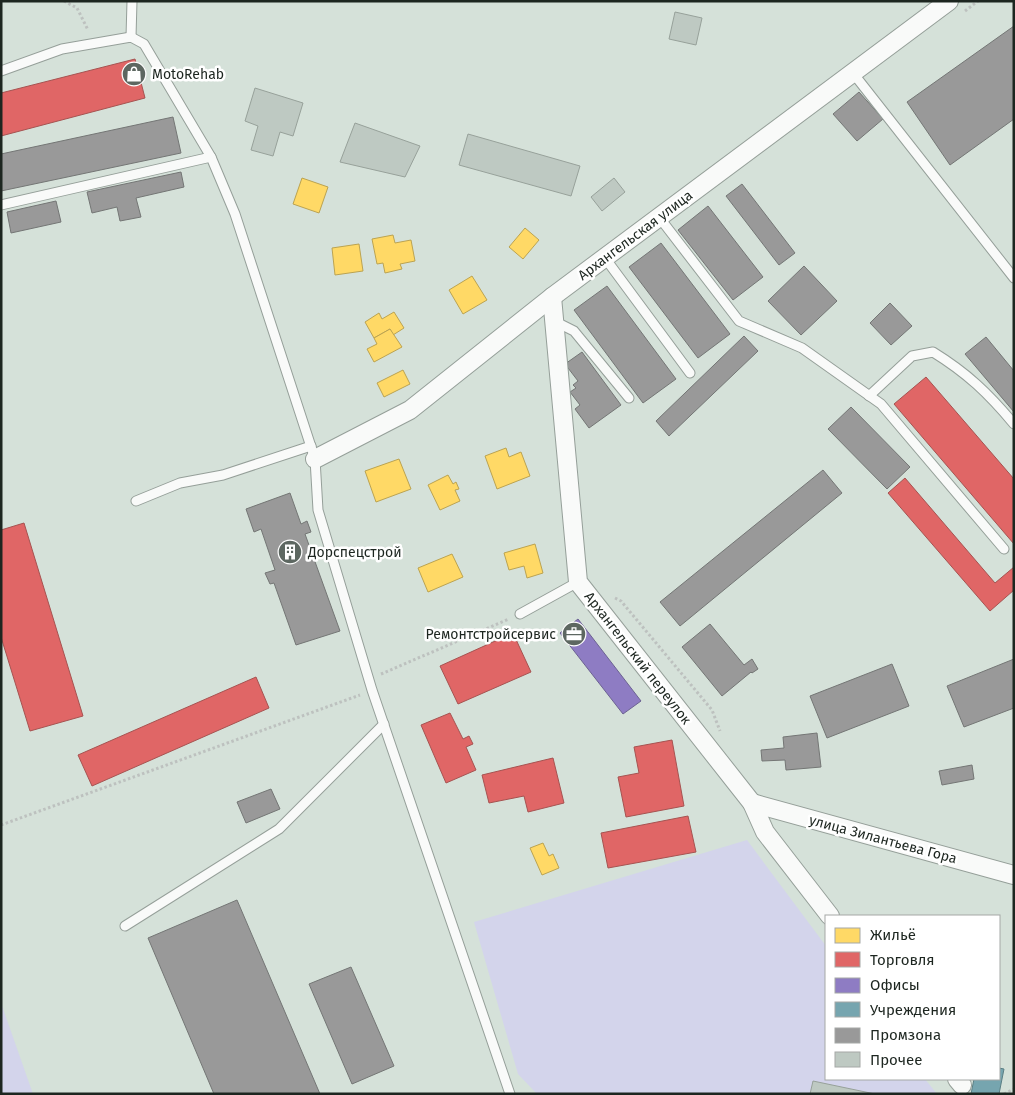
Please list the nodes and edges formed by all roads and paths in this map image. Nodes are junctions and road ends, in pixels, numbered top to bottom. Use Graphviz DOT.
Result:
graph roads {
  1 [pos="64,1"];
  2 [pos="132,1"];
  3 [pos="949,1"];
  4 [pos="131,37"];
  5 [pos="95,44"];
  6 [pos="1,70"];
  7 [pos="853,73"];
  8 [pos="211,157"];
  9 [pos="1,205"];
  10 [pos="659,217"];
  11 [pos="605,258"];
  12 [pos="1014,278"];
  13 [pos="552,297"];
  14 [pos="554,321"];
  15 [pos="690,373"];
  16 [pos="869,396"];
  17 [pos="629,398"];
  18 [pos="1014,424"];
  19 [pos="313,452"];
  20 [pos="136,501"];
  21 [pos="1004,549"];
  22 [pos="578,582"];
  23 [pos="520,614"];
  24 [pos="369,680"];
  25 [pos="372,690"];
  26 [pos="384,724"];
  27 [pos="752,804"];
  28 [pos="1,825"];
  29 [pos="1014,875"];
  30 [pos="829,915"];
  31 [pos="125,926"];
  32 [pos="1014,1089"];
  33 [pos="510,1094"];
  34 [pos="1004,1094"];
  1 -- 5 [label="path"];
  2 -- 4 [label="lane"];
  3 -- 7 [label="street, Архангельская улица"];
  4 -- 5 [label="lane"];
  4 -- 8 [label="lane"];
  5 -- 6 [label="lane"];
  7 -- 10 [label="street, Архангельская улица"];
  7 -- 12 [label="lane"];
  8 -- 9 [label="lane"];
  8 -- 19 [label="lane"];
  10 -- 11 [label="street, Архангельская улица"];
  10 -- 16 [label="lane"];
  11 -- 13 [label="street, Архангельская улица"];
  11 -- 15 [label="lane"];
  13 -- 14 [label="street, Архангельский переулок"];
  13 -- 19 [label="street, Архангельская улица"];
  14 -- 17 [label="lane"];
  14 -- 22 [label="street, Архангельский переулок"];
  16 -- 18 [label="lane"];
  16 -- 21 [label="lane"];
  19 -- 20 [label="lane"];
  19 -- 24 [label="lane"];
  22 -- 23 [label="lane"];
  22 -- 27 [label="street, Архангельский переулок"];
  23 -- 24 [label="path"];
  24 -- 25 [label="lane"];
  25 -- 26 [label="lane"];
  25 -- 28 [label="path"];
  26 -- 31 [label="lane"];
  26 -- 33 [label="lane"];
  27 -- 29 [label="street, улица Зилантьева Гора"];
  27 -- 30 [label="street, Архангельский переулок"];
  32 -- 34 [label="path"];
}
